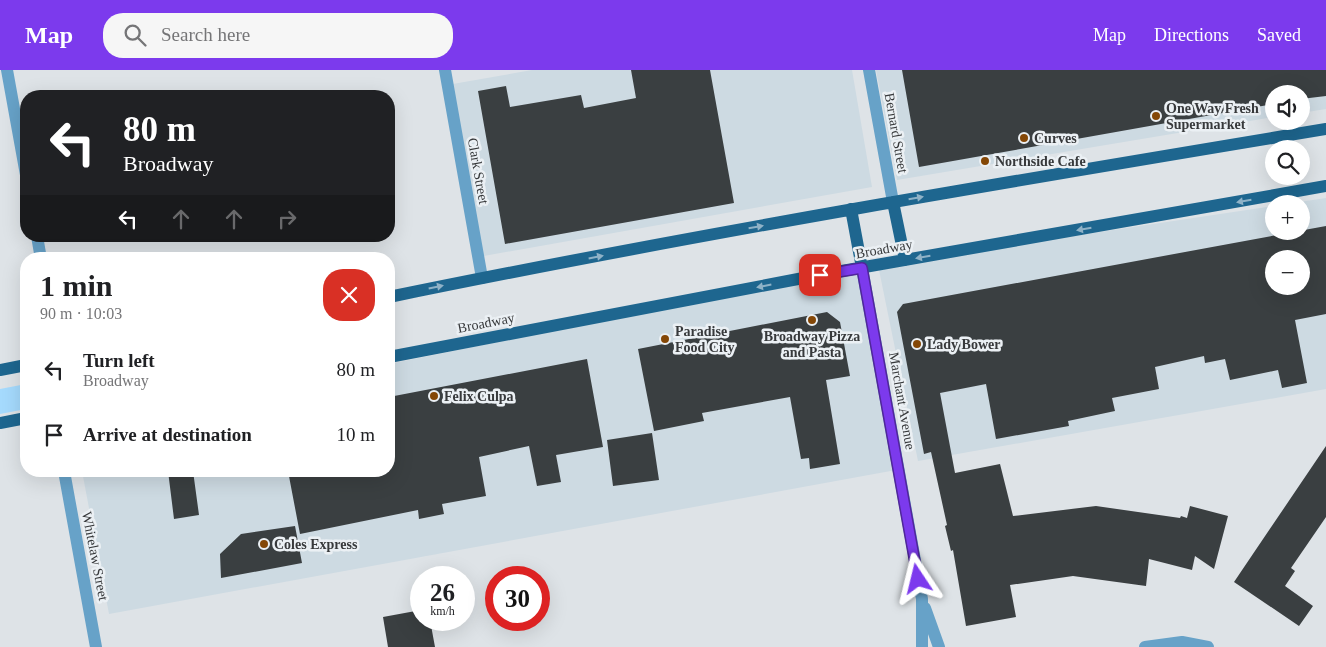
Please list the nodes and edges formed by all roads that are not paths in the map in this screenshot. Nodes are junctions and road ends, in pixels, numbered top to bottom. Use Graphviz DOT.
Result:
graph roads {
  1 [pos="7,70"];
  2 [pos="445,70"];
  3 [pos="869,70"];
  4 [pos="1326,129"];
  5 [pos="20,142"];
  6 [pos="1326,186"];
  7 [pos="893,202"];
  8 [pos="851,209"];
  9 [pos="905,260"];
  10 [pos="862,268"];
  11 [pos="482,278"];
  12 [pos="395,296"];
  13 [pos="395,356"];
  14 [pos="20,366"];
  15 [pos="0,370"];
  16 [pos="20,419"];
  17 [pos="0,423"];
  18 [pos="65,477"];
  19 [pos="922,599"];
  20 [pos="96,647"];
  21 [pos="922,647"];
  22 [pos="939,647"];
  23 [pos="1145,647"];
  24 [pos="1208,647"];
  1 -- 5 [label="street"];
  2 -- 11 [label="street, Clark Street"];
  3 -- 7 [label="street, Bernard Street"];
  7 -- 4 [label="main road, one-way"];
  6 -- 9 [label="main road, Broadway, one-way"];
  7 -- 8 [label="main road"];
  7 -- 9 [label="main road"];
  8 -- 10 [label="main road"];
  11 -- 8 [label="main road, one-way"];
  9 -- 10 [label="main road, Broadway"];
  10 -- 13 [label="main road, Broadway, one-way"];
  10 -- 19 [label="street, Marchant Avenue"];
  12 -- 11 [label="main road, one-way"];
  14 -- 15 [label="main road"];
  16 -- 17 [label="main road"];
  18 -- 20 [label="street, Whitelaw Street"];
  19 -- 21 [label="street, Marchant Avenue"];
  19 -- 22 [label="street, Marchant Avenue"];
  23 -- 24 [label="street"];
}
